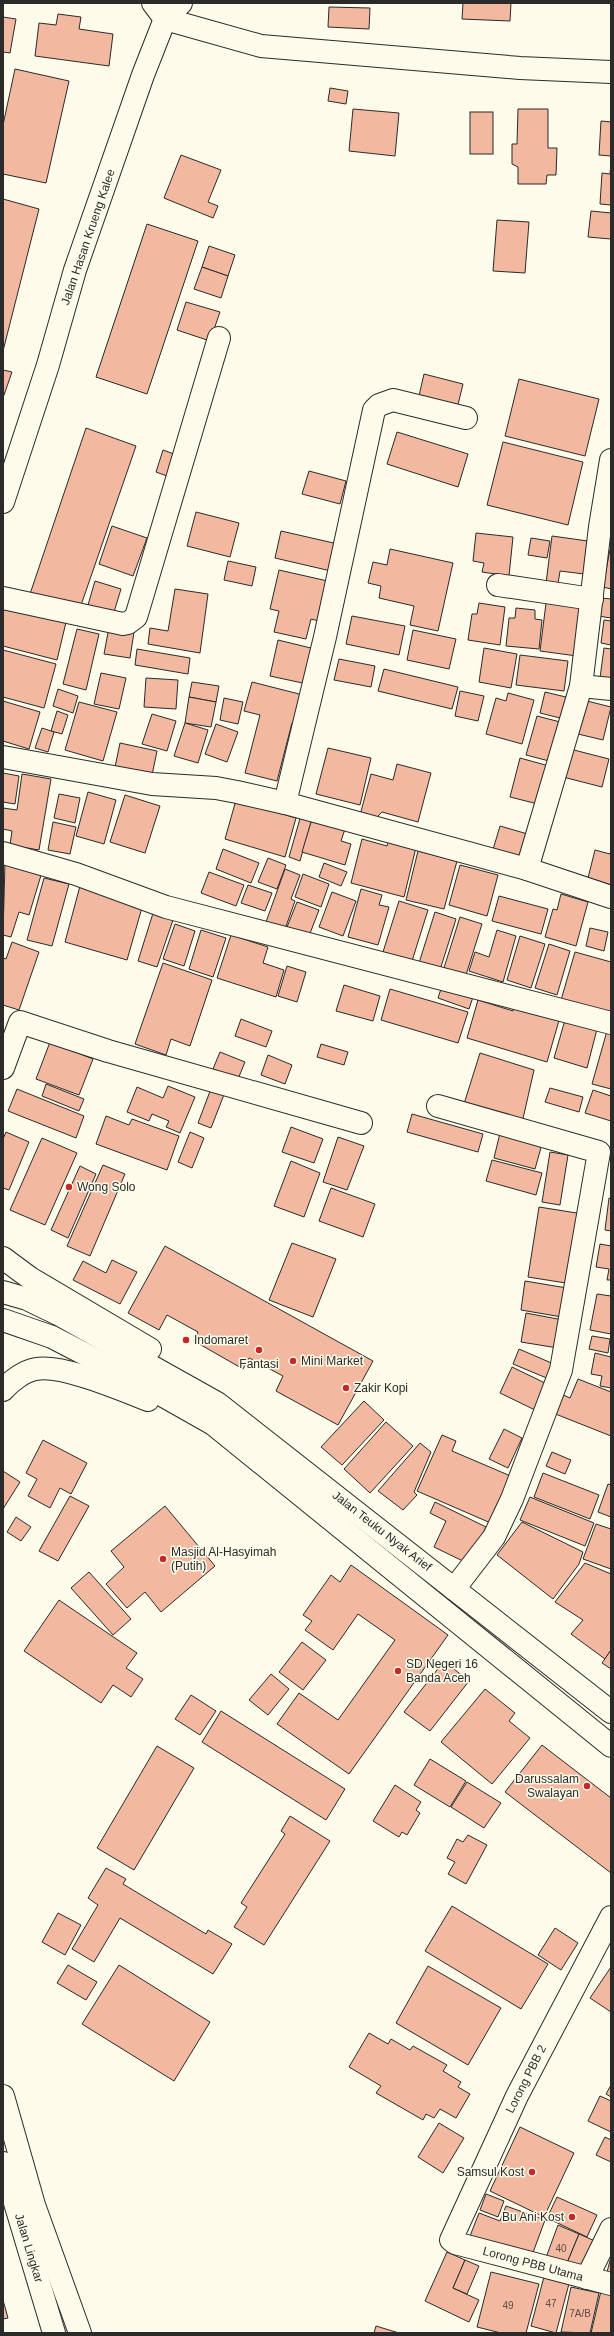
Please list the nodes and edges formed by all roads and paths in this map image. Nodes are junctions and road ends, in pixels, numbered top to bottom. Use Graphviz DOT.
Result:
graph roads {
  1 [pos="181,3"];
  2 [pos="159,11"];
  3 [pos="611,72"];
  4 [pos="219,338"];
  5 [pos="466,418"];
  6 [pos="611,460"];
  7 [pos="3,502"];
  8 [pos="498,585"];
  9 [pos="3,598"];
  10 [pos="592,600"];
  11 [pos="581,686"];
  12 [pos="611,689"];
  13 [pos="3,757"];
  14 [pos="285,803"];
  15 [pos="3,853"];
  16 [pos="526,869"];
  17 [pos="611,896"];
  18 [pos="611,1023"];
  19 [pos="3,1068"];
  20 [pos="438,1106"];
  21 [pos="361,1123"];
  22 [pos="3,1258"];
  23 [pos="3,1292"];
  24 [pos="3,1320"];
  25 [pos="141,1371"];
  26 [pos="3,1390"];
  27 [pos="217,1402"];
  28 [pos="213,1424"];
  29 [pos="454,1589"];
  30 [pos="611,1712"];
  31 [pos="611,1746"];
  32 [pos="611,1918"];
  33 [pos="3,2096"];
  34 [pos="3,2163"];
  35 [pos="611,2229"];
  36 [pos="455,2243"];
  37 [pos="587,2278"];
  38 [pos="611,2284"];
  39 [pos="54,2333"];
  40 [pos="80,2333"];
  1 -- 2 [label="street, Jalan Hasan Krueng Kalee"];
  2 -- 3 [label="street"];
  2 -- 7 [label="street, Jalan Hasan Krueng Kalee"];
  4 -- 9 [label="street"];
  5 -- 14 [label="street"];
  6 -- 10 [label="street"];
  8 -- 10 [label="street"];
  10 -- 11 [label="street"];
  11 -- 12 [label="street"];
  11 -- 16 [label="street"];
  13 -- 14 [label="street"];
  14 -- 16 [label="street"];
  15 -- 18 [label="street"];
  16 -- 17 [label="street"];
  19 -- 21 [label="street"];
  20 -- 29 [label="street"];
  22 -- 27 [label="street"];
  23 -- 25 [label="street"];
  24 -- 25 [label="street"];
  25 -- 27 [label="street, Jalan Teuku Nyak Arief"];
  25 -- 28 [label="street"];
  26 -- 28 [label="street"];
  27 -- 29 [label="street, Jalan Teuku Nyak Arief"];
  28 -- 31 [label="street, Jalan Teuku Nyak Arief"];
  29 -- 30 [label="street, Jalan Teuku Nyak Arief"];
  32 -- 36 [label="street, Lorong PBB 2"];
  33 -- 40 [label="street"];
  34 -- 39 [label="street, Jalan Lingkar"];
  35 -- 37 [label="street"];
  36 -- 37 [label="street, Lorong PBB Utama"];
  37 -- 38 [label="street, Lorong PBB Utama"];
}
